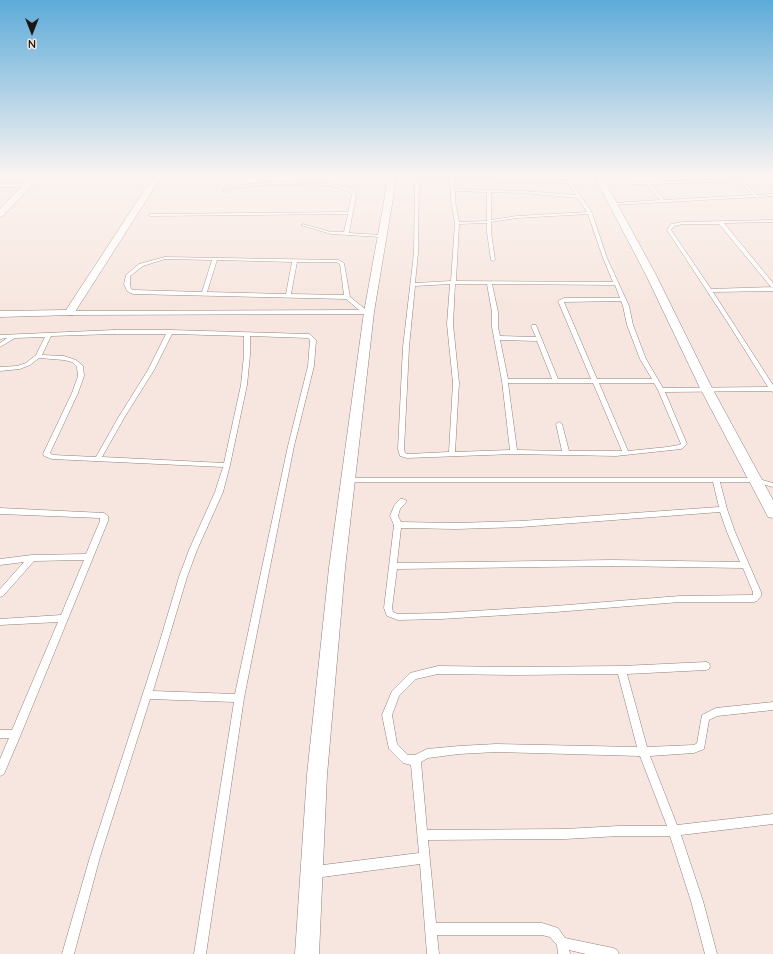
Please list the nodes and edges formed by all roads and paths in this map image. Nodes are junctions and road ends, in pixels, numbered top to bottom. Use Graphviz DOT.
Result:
graph roads {
  1 [pos="130,219"];
  2 [pos="350,219"];
  3 [pos="385,219"];
  4 [pos="416,219"];
  5 [pos="456,219"];
  6 [pos="512,219"];
  7 [pos="592,219"];
  8 [pos="622,219"];
  9 [pos="490,221"];
  10 [pos="773,221"];
  11 [pos="720,222"];
  12 [pos="457,223"];
  13 [pos="303,225"];
  14 [pos="346,234"];
  15 [pos="382,236"];
  16 [pos="215,259"];
  17 [pos="492,260"];
  18 [pos="295,261"];
  19 [pos="764,275"];
  20 [pos="773,275"];
  21 [pos="452,282"];
  22 [pos="489,283"];
  23 [pos="617,284"];
  24 [pos="413,285"];
  25 [pos="773,286"];
  26 [pos="773,289"];
  27 [pos="710,291"];
  28 [pos="204,293"];
  29 [pos="288,295"];
  30 [pos="347,296"];
  31 [pos="623,299"];
  32 [pos="367,312"];
  33 [pos="0,314"];
  34 [pos="69,314"];
  35 [pos="534,326"];
  36 [pos="170,332"];
  37 [pos="49,334"];
  38 [pos="247,334"];
  39 [pos="0,337"];
  40 [pos="13,337"];
  41 [pos="497,338"];
  42 [pos="539,339"];
  43 [pos="0,345"];
  44 [pos="38,356"];
  45 [pos="0,369"];
  46 [pos="505,381"];
  47 [pos="556,381"];
  48 [pos="595,381"];
  49 [pos="655,381"];
  50 [pos="706,388"];
  51 [pos="773,389"];
  52 [pos="661,390"];
  53 [pos="559,424"];
  54 [pos="514,452"];
  55 [pos="566,453"];
  56 [pos="626,453"];
  57 [pos="452,454"];
  58 [pos="98,459"];
  59 [pos="228,465"];
  60 [pos="349,480"];
  61 [pos="755,480"];
  62 [pos="716,481"];
  63 [pos="773,485"];
  64 [pos="402,501"];
  65 [pos="723,509"];
  66 [pos="0,511"];
  67 [pos="773,513"];
  68 [pos="398,525"];
  69 [pos="88,557"];
  70 [pos="32,558"];
  71 [pos="0,562"];
  72 [pos="744,565"];
  73 [pos="393,566"];
  74 [pos="0,594"];
  75 [pos="63,618"];
  76 [pos="0,622"];
  77 [pos="706,666"];
  78 [pos="622,670"];
  79 [pos="147,695"];
  80 [pos="239,698"];
  81 [pos="773,706"];
  82 [pos="0,734"];
  83 [pos="16,734"];
  84 [pos="643,752"];
  85 [pos="416,760"];
  86 [pos="0,771"];
  87 [pos="773,819"];
  88 [pos="674,831"];
  89 [pos="423,835"];
  90 [pos="426,858"];
  91 [pos="312,872"];
  92 [pos="431,929"];
  93 [pos="563,948"];
  94 [pos="68,954"];
  95 [pos="200,954"];
  96 [pos="307,954"];
  97 [pos="433,954"];
  98 [pos="613,954"];
  99 [pos="711,954"];
  1 -- 34 [label="street"];
  2 -- 14 [label="lane"];
  3 -- 15 [label="street"];
  4 -- 24 [label="lane"];
  5 -- 12 [label="lane"];
  6 -- 9 [label="lane"];
  7 -- 23 [label="lane"];
  8 -- 50 [label="street"];
  9 -- 12 [label="lane"];
  9 -- 17 [label="lane"];
  10 -- 11 [label="lane"];
  11 -- 19 [label="lane"];
  11 -- 27 [label="lane"];
  12 -- 21 [label="lane"];
  13 -- 14 [label="lane"];
  14 -- 15 [label="lane"];
  15 -- 32 [label="street"];
  16 -- 18 [label="lane"];
  16 -- 28 [label="lane"];
  16 -- 28 [label="lane"];
  18 -- 29 [label="lane"];
  18 -- 30 [label="lane"];
  19 -- 20 [label="lane"];
  19 -- 25 [label="lane"];
  21 -- 22 [label="lane"];
  21 -- 24 [label="lane"];
  21 -- 57 [label="lane"];
  22 -- 23 [label="lane"];
  22 -- 41 [label="lane"];
  23 -- 31 [label="lane"];
  24 -- 57 [label="lane"];
  26 -- 27 [label="lane"];
  27 -- 51 [label="lane"];
  28 -- 29 [label="lane"];
  29 -- 30 [label="lane"];
  30 -- 32 [label="lane"];
  31 -- 48 [label="lane"];
  31 -- 49 [label="lane"];
  32 -- 34 [label="lane"];
  32 -- 60 [label="street"];
  33 -- 34 [label="street"];
  35 -- 42 [label="lane"];
  36 -- 37 [label="lane"];
  36 -- 38 [label="lane"];
  36 -- 58 [label="lane"];
  37 -- 40 [label="lane"];
  37 -- 44 [label="lane"];
  38 -- 59 [label="lane"];
  38 -- 80 [label="lane"];
  39 -- 40 [label="lane"];
  40 -- 43 [label="lane"];
  41 -- 42 [label="lane"];
  41 -- 46 [label="lane"];
  42 -- 47 [label="lane"];
  44 -- 45 [label="lane"];
  44 -- 58 [label="lane"];
  46 -- 47 [label="lane"];
  46 -- 54 [label="lane"];
  47 -- 48 [label="lane"];
  48 -- 49 [label="lane"];
  48 -- 56 [label="lane"];
  49 -- 52 [label="lane"];
  50 -- 51 [label="lane"];
  50 -- 52 [label="lane"];
  50 -- 61 [label="street"];
  52 -- 56 [label="lane"];
  53 -- 55 [label="lane"];
  54 -- 55 [label="lane"];
  54 -- 57 [label="lane"];
  55 -- 56 [label="lane"];
  58 -- 59 [label="lane"];
  59 -- 79 [label="lane"];
  60 -- 62 [label="lane"];
  60 -- 91 [label="street"];
  61 -- 62 [label="lane"];
  61 -- 63 [label="lane"];
  61 -- 67 [label="street"];
  62 -- 65 [label="lane"];
  64 -- 68 [label="lane"];
  65 -- 68 [label="lane"];
  65 -- 72 [label="lane"];
  66 -- 69 [label="lane"];
  68 -- 73 [label="lane"];
  69 -- 70 [label="lane"];
  69 -- 75 [label="lane"];
  70 -- 71 [label="lane"];
  70 -- 74 [label="lane"];
  72 -- 73 [label="lane"];
  72 -- 73 [label="lane"];
  75 -- 76 [label="lane"];
  75 -- 83 [label="lane"];
  77 -- 78 [label="lane"];
  78 -- 84 [label="lane"];
  78 -- 85 [label="lane"];
  79 -- 80 [label="lane"];
  79 -- 94 [label="lane"];
  80 -- 95 [label="lane"];
  81 -- 84 [label="lane"];
  82 -- 83 [label="lane"];
  83 -- 86 [label="lane"];
  84 -- 85 [label="lane"];
  84 -- 88 [label="lane"];
  85 -- 89 [label="lane"];
  87 -- 88 [label="lane"];
  88 -- 89 [label="lane"];
  88 -- 99 [label="lane"];
  89 -- 90 [label="lane"];
  90 -- 91 [label="lane"];
  90 -- 92 [label="lane"];
  91 -- 96 [label="street"];
  92 -- 93 [label="lane"];
  92 -- 97 [label="lane"];
  93 -- 98 [label="lane"];
}
